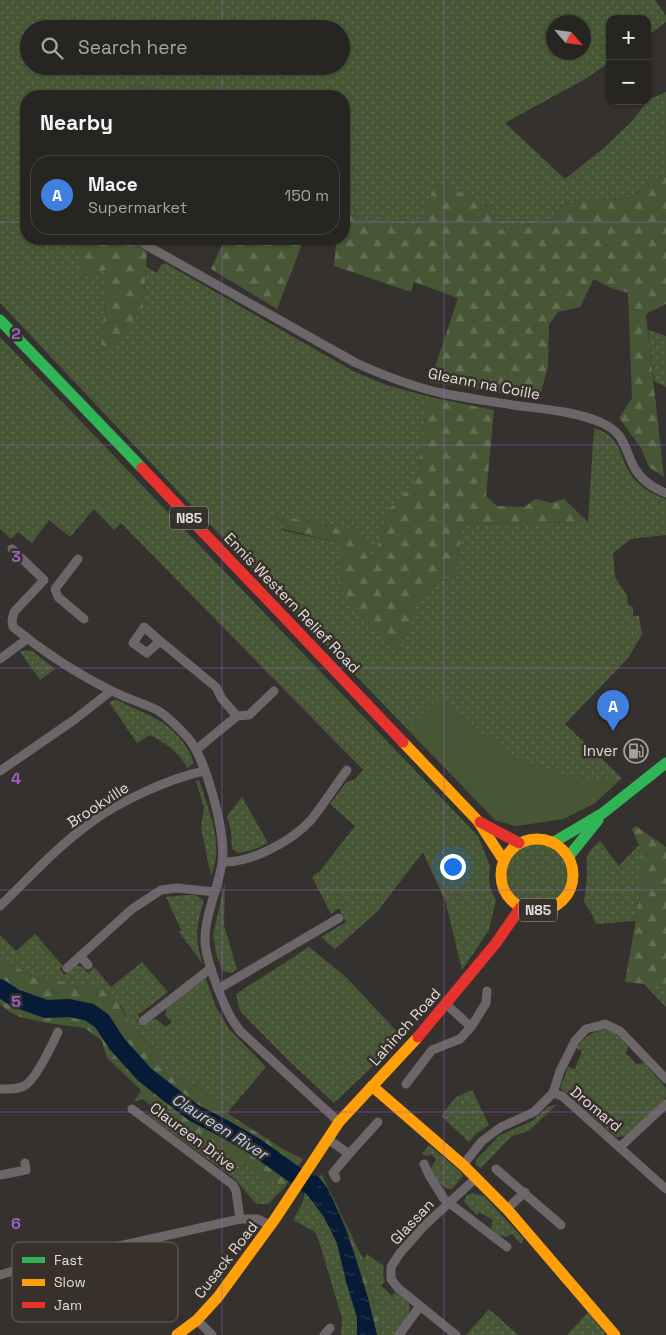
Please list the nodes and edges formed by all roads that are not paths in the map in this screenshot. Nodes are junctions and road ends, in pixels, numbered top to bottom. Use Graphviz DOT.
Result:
graph roads {
  1 [pos="145,245"];
  2 [pos="0,320"];
  3 [pos="666,493"];
  4 [pos="12,549"];
  5 [pos="78,560"];
  6 [pos="44,580"];
  7 [pos="55,589"];
  8 [pos="84,619"];
  9 [pos="27,639"];
  10 [pos="160,641"];
  11 [pos="0,659"];
  12 [pos="111,691"];
  13 [pos="274,692"];
  14 [pos="237,716"];
  15 [pos="197,750"];
  16 [pos="666,763"];
  17 [pos="347,770"];
  18 [pos="0,771"];
  19 [pos="204,771"];
  20 [pos="603,814"];
  21 [pos="478,821"];
  22 [pos="554,842"];
  23 [pos="519,843"];
  24 [pos="569,856"];
  25 [pos="504,861"];
  26 [pos="223,862"];
  27 [pos="215,892"];
  28 [pos="0,906"];
  29 [pos="521,907"];
  30 [pos="339,918"];
  31 [pos="80,956"];
  32 [pos="88,965"];
  33 [pos="67,968"];
  34 [pos="211,968"];
  35 [pos="218,989"];
  36 [pos="487,991"];
  37 [pos="446,1004"];
  38 [pos="143,1021"];
  39 [pos="471,1027"];
  40 [pos="58,1032"];
  41 [pos="666,1079"];
  42 [pos="406,1084"];
  43 [pos="372,1086"];
  44 [pos="0,1089"];
  45 [pos="553,1093"];
  46 [pos="666,1104"];
  47 [pos="132,1109"];
  48 [pos="339,1122"];
  49 [pos="378,1122"];
  50 [pos="328,1139"];
  51 [pos="620,1147"];
  52 [pos="349,1154"];
  53 [pos="25,1163"];
  54 [pos="424,1164"];
  55 [pos="463,1165"];
  56 [pos="310,1166"];
  57 [pos="496,1169"];
  58 [pos="0,1175"];
  59 [pos="336,1178"];
  60 [pos="476,1178"];
  61 [pos="666,1189"];
  62 [pos="524,1192"];
  63 [pos="449,1203"];
  64 [pos="507,1209"];
  65 [pos="240,1219"];
  66 [pos="561,1225"];
  67 [pos="270,1226"];
  68 [pos="137,1242"];
  69 [pos="507,1247"];
  70 [pos="12,1271"];
  71 [pos="0,1275"];
  72 [pos="420,1306"];
  73 [pos="197,1320"];
  74 [pos="177,1335"];
  75 [pos="212,1335"];
  76 [pos="400,1335"];
  77 [pos="456,1335"];
  78 [pos="615,1335"];
  1 -- 3 [label="street, Gleann na Coille"];
  2 -- 21 [label="main road, Ennis Western Relief Road / N85"];
  4 -- 6 [label="street"];
  5 -- 7 [label="street"];
  6 -- 7 [label="street"];
  6 -- 9 [label="street"];
  7 -- 8 [label="street"];
  9 -- 11 [label="street"];
  9 -- 12 [label="street"];
  10 -- 14 [label="street"];
  12 -- 15 [label="street"];
  12 -- 18 [label="street"];
  13 -- 14 [label="street"];
  14 -- 15 [label="street"];
  15 -- 19 [label="street"];
  16 -- 20 [label="main road"];
  17 -- 26 [label="street"];
  19 -- 26 [label="street"];
  19 -- 28 [label="street, Brookville"];
  20 -- 22 [label="main road"];
  20 -- 24 [label="main road"];
  21 -- 23 [label="main road, Ennis Western Relief Road / N85"];
  21 -- 25 [label="main road, Ennis Western Relief Road / N85"];
  22 -- 23 [label="main road"];
  22 -- 24 [label="main road"];
  23 -- 25 [label="main road"];
  24 -- 29 [label="main road, N85"];
  25 -- 29 [label="main road, N85"];
  26 -- 27 [label="street"];
  27 -- 31 [label="street"];
  27 -- 34 [label="street"];
  29 -- 37 [label="main road, Lahinch Road"];
  30 -- 35 [label="street"];
  31 -- 32 [label="street"];
  31 -- 33 [label="street"];
  34 -- 35 [label="street"];
  34 -- 38 [label="street"];
  35 -- 48 [label="street"];
  36 -- 39 [label="street"];
  37 -- 39 [label="street"];
  37 -- 43 [label="main road, Lahinch Road"];
  39 -- 42 [label="street"];
  40 -- 44 [label="street"];
  41 -- 45 [label="street, Dromard"];
  43 -- 48 [label="main road, Lahinch Road"];
  43 -- 55 [label="main road"];
  45 -- 51 [label="street, Dromard"];
  45 -- 55 [label="street, Dromard"];
  46 -- 51 [label="street, Dromard"];
  47 -- 65 [label="street, Claureen Drive"];
  48 -- 50 [label="main road, Lahinch Road"];
  49 -- 52 [label="street"];
  50 -- 52 [label="street"];
  50 -- 56 [label="main road, Lahinch Road"];
  51 -- 61 [label="street, Dromard"];
  52 -- 59 [label="street"];
  53 -- 58 [label="street"];
  54 -- 63 [label="street, Glassan"];
  55 -- 60 [label="main road"];
  56 -- 67 [label="main road, Cusack Road"];
  57 -- 62 [label="street"];
  60 -- 63 [label="street, Glassan"];
  60 -- 64 [label="main road"];
  62 -- 64 [label="street"];
  62 -- 66 [label="street"];
  63 -- 69 [label="street, Glassan"];
  63 -- 72 [label="street, Glassan"];
  64 -- 78 [label="main road"];
  65 -- 67 [label="street"];
  65 -- 68 [label="street"];
  67 -- 73 [label="main road, Cusack Road"];
  70 -- 71 [label="street"];
  72 -- 76 [label="street"];
  72 -- 77 [label="street, Glassan"];
  73 -- 74 [label="main road, Cusack Road"];
  73 -- 75 [label="street"];
}
